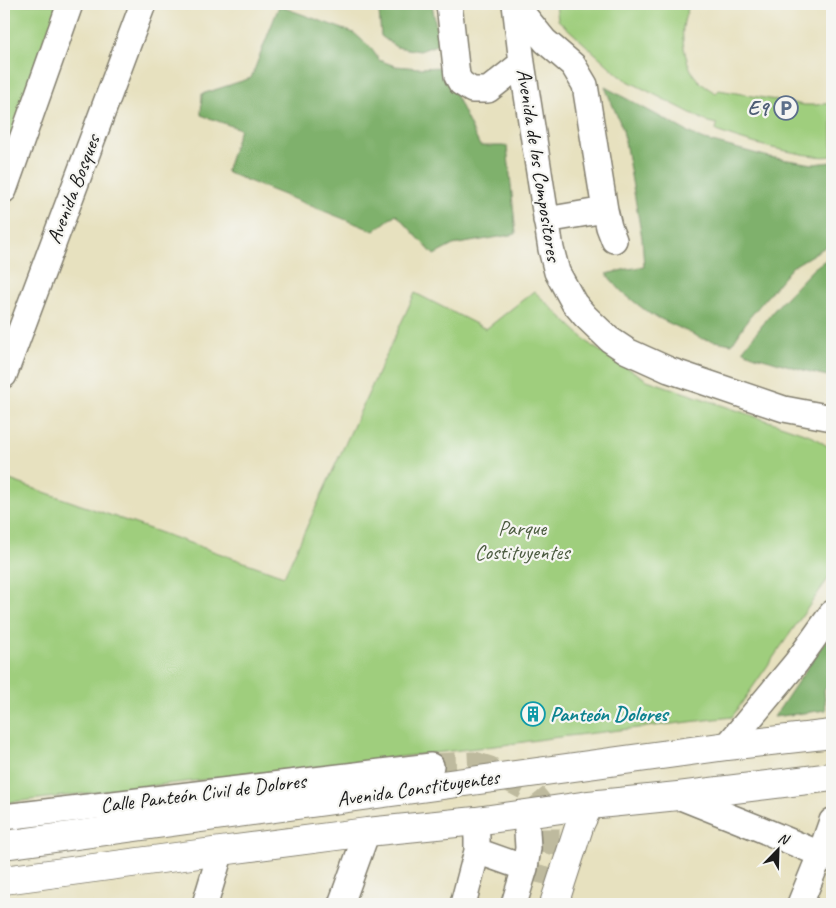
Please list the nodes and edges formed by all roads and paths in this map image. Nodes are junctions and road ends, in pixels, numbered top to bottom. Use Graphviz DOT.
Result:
graph roads {
  1 [pos="70,4"];
  2 [pos="143,4"];
  3 [pos="448,4"];
  4 [pos="515,4"];
  5 [pos="522,63"];
  6 [pos="4,190"];
  7 [pos="605,210"];
  8 [pos="546,220"];
  9 [pos="614,240"];
  10 [pos="4,375"];
  11 [pos="832,418"];
  12 [pos="832,613"];
  13 [pos="832,734"];
  14 [pos="727,746"];
  15 [pos="431,766"];
  16 [pos="832,777"];
  17 [pos="678,796"];
  18 [pos="589,805"];
  19 [pos="526,815"];
  20 [pos="4,817"];
  21 [pos="476,821"];
  22 [pos="832,821"];
  23 [pos="367,832"];
  24 [pos="4,845"];
  25 [pos="221,850"];
  26 [pos="477,851"];
  27 [pos="826,857"];
  28 [pos="4,880"];
  29 [pos="531,885"];
  30 [pos="204,904"];
  31 [pos="341,904"];
  32 [pos="462,904"];
  33 [pos="514,904"];
  34 [pos="554,904"];
  35 [pos="800,904"];
  1 -- 6 [label="street"];
  2 -- 10 [label="street, Avenida Bosques"];
  3 -- 5 [label="street"];
  4 -- 5 [label="street, Avenida de los Compositores"];
  4 -- 7 [label="street"];
  5 -- 8 [label="street, Avenida de los Compositores"];
  7 -- 8 [label="street"];
  7 -- 9 [label="street"];
  8 -- 11 [label="street, Avenida de los Compositores"];
  12 -- 14 [label="street"];
  13 -- 14 [label="main road, Avenida Constituyentes"];
  14 -- 24 [label="main road, Avenida Constituyentes"];
  15 -- 20 [label="street, Calle Panteón Civil de Dolores"];
  16 -- 17 [label="main road, Avenida Constituyentes"];
  17 -- 18 [label="main road, Avenida Constituyentes"];
  17 -- 27 [label="street"];
  18 -- 19 [label="main road, Avenida Constituyentes"];
  18 -- 34 [label="main road"];
  19 -- 21 [label="main road, Avenida Constituyentes"];
  19 -- 29 [label="street"];
  21 -- 23 [label="main road, Avenida Constituyentes"];
  21 -- 26 [label="street"];
  22 -- 27 [label="street"];
  23 -- 25 [label="main road, Avenida Constituyentes"];
  23 -- 31 [label="street"];
  25 -- 28 [label="main road, Avenida Constituyentes"];
  25 -- 30 [label="street"];
  26 -- 29 [label="street"];
  26 -- 32 [label="street"];
  27 -- 35 [label="street"];
  29 -- 33 [label="street"];
}
